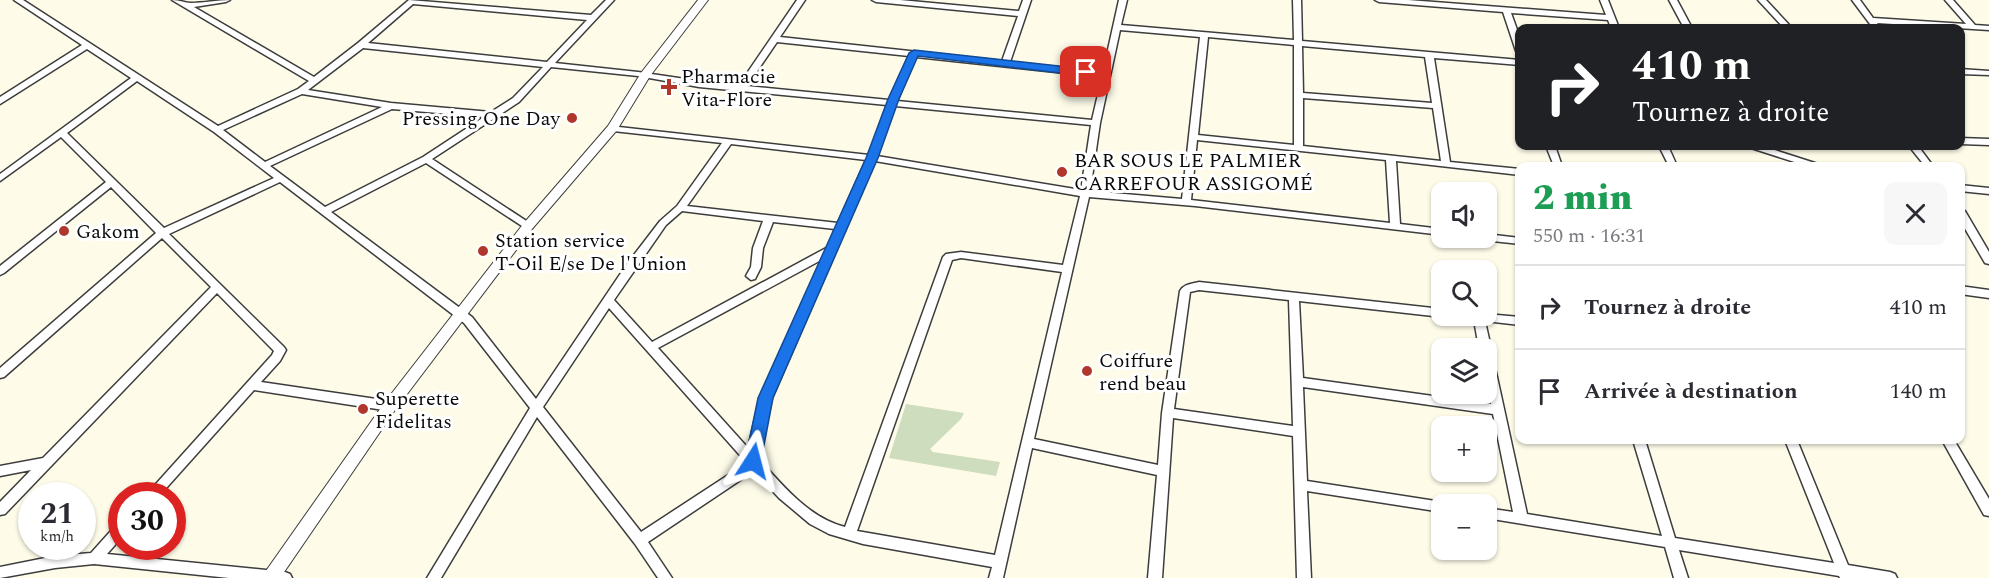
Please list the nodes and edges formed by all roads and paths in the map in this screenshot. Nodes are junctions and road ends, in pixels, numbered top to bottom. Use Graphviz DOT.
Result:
graph roads {
  1 [pos="18,0"];
  2 [pos="176,0"];
  3 [pos="226,0"];
  4 [pos="610,0"];
  5 [pos="703,0"];
  6 [pos="801,0"];
  7 [pos="876,0"];
  8 [pos="1028,0"];
  9 [pos="1123,0"];
  10 [pos="1297,0"];
  11 [pos="1379,0"];
  12 [pos="1604,0"];
  13 [pos="1672,0"];
  14 [pos="1762,0"];
  15 [pos="1856,0"];
  16 [pos="1949,0"];
  17 [pos="414,1"];
  18 [pos="1423,2"];
  19 [pos="187,6"];
  20 [pos="1507,12"];
  21 [pos="1023,14"];
  22 [pos="594,18"];
  23 [pos="1611,18"];
  24 [pos="1870,20"];
  25 [pos="1613,24"];
  26 [pos="1686,24"];
  27 [pos="1784,24"];
  28 [pos="1874,24"];
  29 [pos="1938,24"];
  30 [pos="1965,26"];
  31 [pos="1972,26"];
  32 [pos="1117,27"];
  33 [pos="1989,28"];
  34 [pos="1204,34"];
  35 [pos="1515,36"];
  36 [pos="774,39"];
  37 [pos="1297,42"];
  38 [pos="361,45"];
  39 [pos="86,46"];
  40 [pos="914,53"];
  41 [pos="1429,55"];
  42 [pos="1006,63"];
  43 [pos="1515,63"];
  44 [pos="548,65"];
  45 [pos="1965,71"];
  46 [pos="1989,73"];
  47 [pos="645,75"];
  48 [pos="1107,75"];
  49 [pos="136,78"];
  50 [pos="314,80"];
  51 [pos="741,88"];
  52 [pos="301,91"];
  53 [pos="1298,95"];
  54 [pos="0,101"];
  55 [pos="893,104"];
  56 [pos="391,106"];
  57 [pos="1436,106"];
  58 [pos="492,115"];
  59 [pos="1096,123"];
  60 [pos="614,128"];
  61 [pos="217,130"];
  62 [pos="62,133"];
  63 [pos="1194,137"];
  64 [pos="1965,141"];
  65 [pos="728,142"];
  66 [pos="1989,142"];
  67 [pos="1299,149"];
  68 [pos="1766,150"];
  69 [pos="1781,155"];
  70 [pos="872,158"];
  71 [pos="426,159"];
  72 [pos="1391,159"];
  73 [pos="1785,162"];
  74 [pos="1803,162"];
  75 [pos="264,165"];
  76 [pos="1446,165"];
  77 [pos="1515,172"];
  78 [pos="0,178"];
  79 [pos="280,179"];
  80 [pos="110,183"];
  81 [pos="1965,189"];
  82 [pos="1989,191"];
  83 [pos="1085,194"];
  84 [pos="1186,202"];
  85 [pos="680,208"];
  86 [pos="325,211"];
  87 [pos="769,219"];
  88 [pos="1965,220"];
  89 [pos="528,226"];
  90 [pos="842,227"];
  91 [pos="1395,227"];
  92 [pos="1431,231"];
  93 [pos="162,233"];
  94 [pos="1497,239"];
  95 [pos="1515,240"];
  96 [pos="832,249"];
  97 [pos="1989,261"];
  98 [pos="1066,269"];
  99 [pos="0,271"];
  100 [pos="751,276"];
  101 [pos="216,288"];
  102 [pos="1965,292"];
  103 [pos="1989,294"];
  104 [pos="1294,296"];
  105 [pos="608,300"];
  106 [pos="1431,312"];
  107 [pos="461,314"];
  108 [pos="1497,319"];
  109 [pos="1515,321"];
  110 [pos="651,347"];
  111 [pos="0,374"];
  112 [pos="1299,382"];
  113 [pos="252,385"];
  114 [pos="1497,404"];
  115 [pos="390,406"];
  116 [pos="537,407"];
  117 [pos="1498,410"];
  118 [pos="1168,413"];
  119 [pos="1299,432"];
  120 [pos="1028,442"];
  121 [pos="1640,444"];
  122 [pos="1793,444"];
  123 [pos="1950,444"];
  124 [pos="753,461"];
  125 [pos="46,462"];
  126 [pos="0,471"];
  127 [pos="1163,471"];
  128 [pos="164,482"];
  129 [pos="1300,485"];
  130 [pos="1431,505"];
  131 [pos="0,510"];
  132 [pos="1989,511"];
  133 [pos="1497,515"];
  134 [pos="1521,518"];
  135 [pos="849,534"];
  136 [pos="640,540"];
  137 [pos="108,543"];
  138 [pos="1670,543"];
  139 [pos="96,556"];
  140 [pos="96,558"];
  141 [pos="75,560"];
  142 [pos="999,562"];
  143 [pos="0,573"];
  144 [pos="1844,574"];
  145 [pos="276,577"];
  146 [pos="434,578"];
  147 [pos="665,578"];
  148 [pos="996,578"];
  149 [pos="1155,578"];
  150 [pos="1304,578"];
  151 [pos="1681,578"];
  152 [pos="1890,578"];
  1 -- 39 [label="street"];
  2 -- 19 [label="street"];
  3 -- 19 [label="street"];
  4 -- 22 [label="street"];
  5 -- 47 [label="street"];
  6 -- 36 [label="street"];
  7 -- 21 [label="street"];
  8 -- 21 [label="street"];
  9 -- 32 [label="street"];
  10 -- 37 [label="street"];
  11 -- 18 [label="street"];
  12 -- 23 [label="street"];
  13 -- 26 [label="street"];
  14 -- 27 [label="street"];
  15 -- 24 [label="street"];
  16 -- 31 [label="street"];
  17 -- 22 [label="street"];
  17 -- 38 [label="street"];
  18 -- 20 [label="street"];
  19 -- 50 [label="street"];
  20 -- 23 [label="street"];
  20 -- 35 [label="street"];
  21 -- 42 [label="street"];
  22 -- 44 [label="street"];
  23 -- 25 [label="street"];
  24 -- 28 [label="street"];
  24 -- 29 [label="street"];
  30 -- 31 [label="street"];
  31 -- 33 [label="street"];
  32 -- 34 [label="street"];
  32 -- 48 [label="street"];
  34 -- 37 [label="street"];
  34 -- 63 [label="street"];
  36 -- 40 [label="street"];
  36 -- 51 [label="street"];
  37 -- 41 [label="street"];
  37 -- 53 [label="street"];
  38 -- 44 [label="street"];
  38 -- 50 [label="street"];
  39 -- 49 [label="street"];
  39 -- 54 [label="street"];
  40 -- 42 [label="street"];
  40 -- 55 [label="street"];
  41 -- 43 [label="street"];
  41 -- 57 [label="street"];
  42 -- 48 [label="street"];
  44 -- 47 [label="street"];
  44 -- 58 [label="street"];
  45 -- 46 [label="street"];
  47 -- 51 [label="street"];
  47 -- 60 [label="street"];
  48 -- 59 [label="street"];
  49 -- 61 [label="street"];
  49 -- 62 [label="street"];
  50 -- 52 [label="street"];
  51 -- 55 [label="street"];
  52 -- 56 [label="street"];
  52 -- 61 [label="street"];
  53 -- 57 [label="street"];
  53 -- 67 [label="street"];
  55 -- 59 [label="street"];
  55 -- 70 [label="street"];
  56 -- 58 [label="street"];
  56 -- 75 [label="street"];
  57 -- 76 [label="street"];
  58 -- 71 [label="street"];
  59 -- 83 [label="street"];
  60 -- 65 [label="street"];
  60 -- 89 [label="street"];
  61 -- 75 [label="street"];
  62 -- 78 [label="street"];
  62 -- 80 [label="street"];
  63 -- 67 [label="street"];
  63 -- 84 [label="street"];
  64 -- 66 [label="street"];
  65 -- 70 [label="street"];
  65 -- 85 [label="street"];
  67 -- 72 [label="street"];
  68 -- 69 [label="street"];
  69 -- 73 [label="street"];
  69 -- 74 [label="street"];
  70 -- 83 [label="street"];
  70 -- 90 [label="street"];
  71 -- 86 [label="street"];
  71 -- 89 [label="street"];
  72 -- 76 [label="street"];
  72 -- 91 [label="street"];
  75 -- 79 [label="street"];
  76 -- 77 [label="street"];
  79 -- 86 [label="street"];
  79 -- 93 [label="street"];
  80 -- 93 [label="street"];
  80 -- 99 [label="street"];
  81 -- 82 [label="street"];
  83 -- 84 [label="street"];
  83 -- 98 [label="street"];
  84 -- 91 [label="street"];
  85 -- 87 [label="street"];
  85 -- 105 [label="street"];
  86 -- 107 [label="street"];
  87 -- 90 [label="street"];
  87 -- 100 [label="street"];
  88 -- 97 [label="street"];
  89 -- 107 [label="street"];
  90 -- 96 [label="street"];
  91 -- 92 [label="street"];
  93 -- 101 [label="street"];
  93 -- 111 [label="street"];
  94 -- 95 [label="street"];
  96 -- 110 [label="street"];
  96 -- 124 [label="street"];
  98 -- 120 [label="street"];
  98 -- 135 [label="street"];
  101 -- 113 [label="street"];
  101 -- 125 [label="street"];
  102 -- 103 [label="street"];
  104 -- 106 [label="street"];
  104 -- 112 [label="street"];
  104 -- 118 [label="street"];
  105 -- 110 [label="street"];
  105 -- 116 [label="street"];
  107 -- 115 [label="street"];
  107 -- 116 [label="street"];
  108 -- 109 [label="street"];
  110 -- 124 [label="street"];
  112 -- 117 [label="street"];
  112 -- 119 [label="street"];
  113 -- 115 [label="street"];
  113 -- 128 [label="street"];
  114 -- 117 [label="street"];
  115 -- 145 [label="street"];
  116 -- 136 [label="street"];
  116 -- 146 [label="street"];
  117 -- 134 [label="street"];
  118 -- 119 [label="street"];
  118 -- 127 [label="street"];
  119 -- 129 [label="street"];
  120 -- 127 [label="street"];
  120 -- 142 [label="street"];
  121 -- 138 [label="street"];
  122 -- 144 [label="street"];
  123 -- 132 [label="street"];
  124 -- 135 [label="street"];
  124 -- 136 [label="street"];
  125 -- 126 [label="street"];
  125 -- 131 [label="street"];
  127 -- 149 [label="street"];
  129 -- 130 [label="street"];
  129 -- 150 [label="street"];
  133 -- 134 [label="street"];
  134 -- 138 [label="street"];
  135 -- 142 [label="street"];
  136 -- 147 [label="street"];
  137 -- 139 [label="street"];
  138 -- 144 [label="street"];
  138 -- 151 [label="street"];
  140 -- 145 [label="street"];
  141 -- 143 [label="street"];
  142 -- 148 [label="street"];
  144 -- 152 [label="street"];
}
